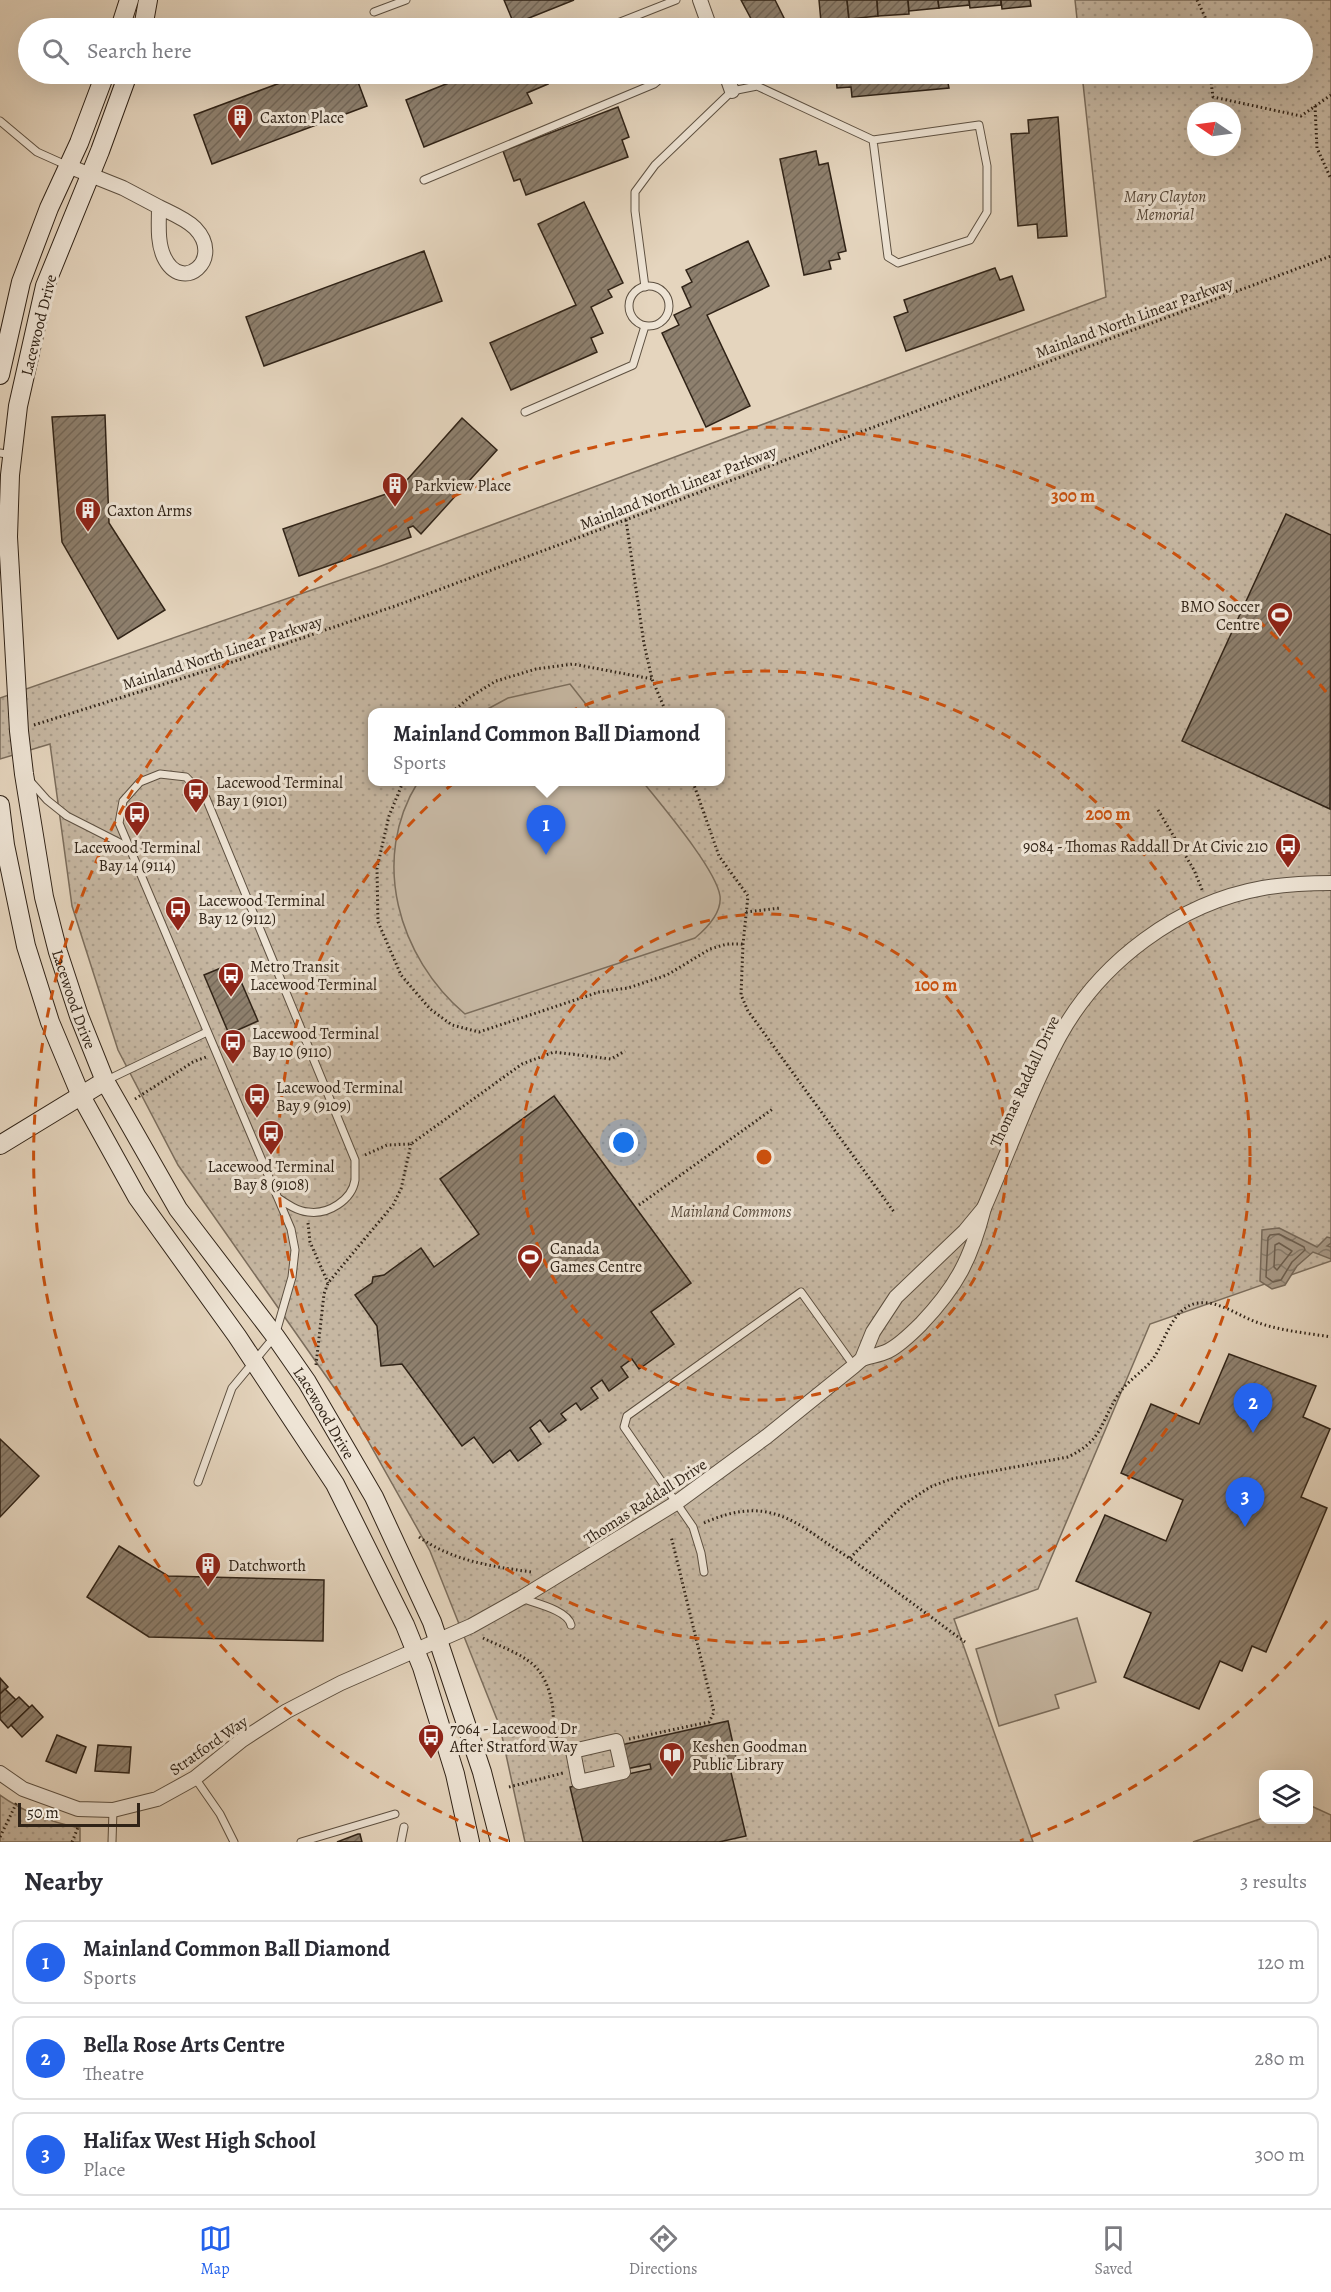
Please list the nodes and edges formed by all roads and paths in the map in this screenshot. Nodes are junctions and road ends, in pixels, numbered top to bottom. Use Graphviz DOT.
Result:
graph roads {
  1 [pos="129,0"];
  2 [pos="148,0"];
  3 [pos="406,0"];
  4 [pos="676,0"];
  5 [pos="700,0"];
  6 [pos="1197,0"];
  7 [pos="374,12"];
  8 [pos="123,18"];
  9 [pos="145,18"];
  10 [pos="630,18"];
  11 [pos="704,18"];
  12 [pos="1204,18"];
  13 [pos="101,84"];
  14 [pos="124,84"];
  15 [pos="654,84"];
  16 [pos="730,84"];
  17 [pos="1211,84"];
  18 [pos="732,91"];
  19 [pos="1331,95"];
  20 [pos="1315,106"];
  21 [pos="0,121"];
  22 [pos="873,140"];
  23 [pos="68,166"];
  24 [pos="91,174"];
  25 [pos="1331,179"];
  26 [pos="424,180"];
  27 [pos="159,207"];
  28 [pos="1331,256"];
  29 [pos="645,287"];
  30 [pos="645,326"];
  31 [pos="0,375"];
  32 [pos="525,412"];
  33 [pos="6,454"];
  34 [pos="626,520"];
  35 [pos="651,679"];
  36 [pos="457,708"];
  37 [pos="664,708"];
  38 [pos="29,727"];
  39 [pos="24,774"];
  40 [pos="401,786"];
  41 [pos="694,786"];
  42 [pos="0,805"];
  43 [pos="1158,810"];
  44 [pos="130,848"];
  45 [pos="1331,883"];
  46 [pos="1208,905"];
  47 [pos="780,908"];
  48 [pos="746,912"];
  49 [pos="742,944"];
  50 [pos="207,1032"];
  51 [pos="625,1051"];
  52 [pos="216,1053"];
  53 [pos="105,1082"];
  54 [pos="81,1096"];
  55 [pos="135,1099"];
  56 [pos="774,1108"];
  57 [pos="411,1144"];
  58 [pos="0,1145"];
  59 [pos="354,1160"];
  60 [pos="278,1198"];
  61 [pos="639,1204"];
  62 [pos="984,1208"];
  63 [pos="308,1212"];
  64 [pos="894,1212"];
  65 [pos="328,1283"];
  66 [pos="274,1336"];
  67 [pos="1331,1337"];
  68 [pos="255,1362"];
  69 [pos="858,1363"];
  70 [pos="316,1365"];
  71 [pos="198,1482"];
  72 [pos="676,1503"];
  73 [pos="693,1527"];
  74 [pos="671,1536"];
  75 [pos="419,1537"];
  76 [pos="850,1558"];
  77 [pos="531,1572"];
  78 [pos="704,1572"];
  79 [pos="521,1598"];
  80 [pos="571,1625"];
  81 [pos="483,1638"];
  82 [pos="965,1642"];
  83 [pos="427,1646"];
  84 [pos="616,1741"];
  85 [pos="573,1751"];
  86 [pos="0,1773"];
  87 [pos="553,1776"];
  88 [pos="195,1778"];
  89 [pos="509,1787"];
  90 [pos="23,1789"];
  91 [pos="113,1810"];
  92 [pos="395,1814"];
  93 [pos="79,1826"];
  94 [pos="404,1827"];
  95 [pos="0,1837"];
  96 [pos="72,1842"];
  97 [pos="112,1842"];
  98 [pos="234,1842"];
  99 [pos="302,1842"];
  100 [pos="401,1842"];
  101 [pos="470,1842"];
  102 [pos="500,1842"];
  1 -- 8 [label="main road"];
  2 -- 9 [label="main road"];
  3 -- 7 [label="lane"];
  4 -- 10 [label="lane"];
  5 -- 11 [label="street"];
  6 -- 12 [label="path"];
  13 -- 23 [label="main road, Lacewood Drive"];
  14 -- 24 [label="main road, Lacewood Drive"];
  15 -- 26 [label="lane"];
  16 -- 18 [label="street"];
  17 -- 20 [label="path"];
  18 -- 22 [label="lane"];
  18 -- 29 [label="lane"];
  19 -- 20 [label="path"];
  20 -- 25 [label="path"];
  21 -- 23 [label="lane"];
  22 -- 22 [label="lane"];
  23 -- 24 [label="street"];
  23 -- 31 [label="main road, Lacewood Drive"];
  24 -- 27 [label="street"];
  24 -- 33 [label="main road, Lacewood Drive"];
  27 -- 27 [label="street"];
  28 -- 34 [label="path, Mainland North Linear Parkway"];
  29 -- 30 [label="lane"];
  29 -- 30 [label="lane"];
  30 -- 32 [label="lane"];
  33 -- 39 [label="main road, Lacewood Drive"];
  34 -- 35 [label="path"];
  34 -- 38 [label="path, Mainland North Linear Parkway"];
  35 -- 36 [label="path"];
  35 -- 37 [label="path"];
  39 -- 44 [label="lane"];
  39 -- 53 [label="main road, Lacewood Drive"];
  40 -- 49 [label="path"];
  41 -- 48 [label="path"];
  42 -- 54 [label="main road, Lacewood Drive"];
  43 -- 46 [label="path"];
  44 -- 50 [label="lane"];
  44 -- 59 [label="lane"];
  45 -- 46 [label="street, Thomas Raddall Drive"];
  46 -- 62 [label="street, Thomas Raddall Drive"];
  47 -- 48 [label="path"];
  48 -- 49 [label="path"];
  49 -- 64 [label="path"];
  50 -- 52 [label="lane"];
  50 -- 53 [label="lane"];
  51 -- 57 [label="path"];
  52 -- 55 [label="path"];
  52 -- 60 [label="lane"];
  53 -- 54 [label="main road"];
  53 -- 66 [label="main road, Lacewood Drive"];
  54 -- 58 [label="main road"];
  54 -- 68 [label="main road, Lacewood Drive"];
  56 -- 61 [label="path"];
  57 -- 59 [label="path"];
  57 -- 65 [label="path"];
  59 -- 63 [label="lane"];
  60 -- 63 [label="lane"];
  60 -- 66 [label="lane"];
  62 -- 69 [label="street, Thomas Raddall Drive"];
  62 -- 69 [label="street, Thomas Raddall Drive"];
  63 -- 65 [label="path"];
  65 -- 70 [label="path"];
  66 -- 68 [label="lane"];
  66 -- 83 [label="main road, Lacewood Drive"];
  67 -- 76 [label="path"];
  68 -- 71 [label="lane"];
  68 -- 83 [label="main road, Lacewood Drive"];
  69 -- 72 [label="street, Thomas Raddall Drive"];
  69 -- 72 [label="lane"];
  72 -- 73 [label="lane"];
  72 -- 79 [label="street, Thomas Raddall Drive"];
  73 -- 76 [label="path"];
  73 -- 78 [label="lane"];
  74 -- 84 [label="path"];
  75 -- 77 [label="path"];
  76 -- 82 [label="path"];
  79 -- 80 [label="lane"];
  79 -- 83 [label="street, Thomas Raddall Drive"];
  81 -- 85 [label="path"];
  83 -- 88 [label="street, Stratford Way"];
  83 -- 101 [label="main road, Lacewood Drive"];
  83 -- 102 [label="main road, Lacewood Drive"];
  84 -- 85 [label="street"];
  84 -- 85 [label="street"];
  86 -- 90 [label="street, Stratford Way"];
  87 -- 89 [label="path"];
  88 -- 91 [label="street, Stratford Way"];
  88 -- 98 [label="lane"];
  90 -- 91 [label="street, Stratford Way"];
  90 -- 95 [label="path"];
  91 -- 97 [label="lane"];
  92 -- 99 [label="lane"];
  93 -- 96 [label="path"];
  94 -- 100 [label="lane"];
}
